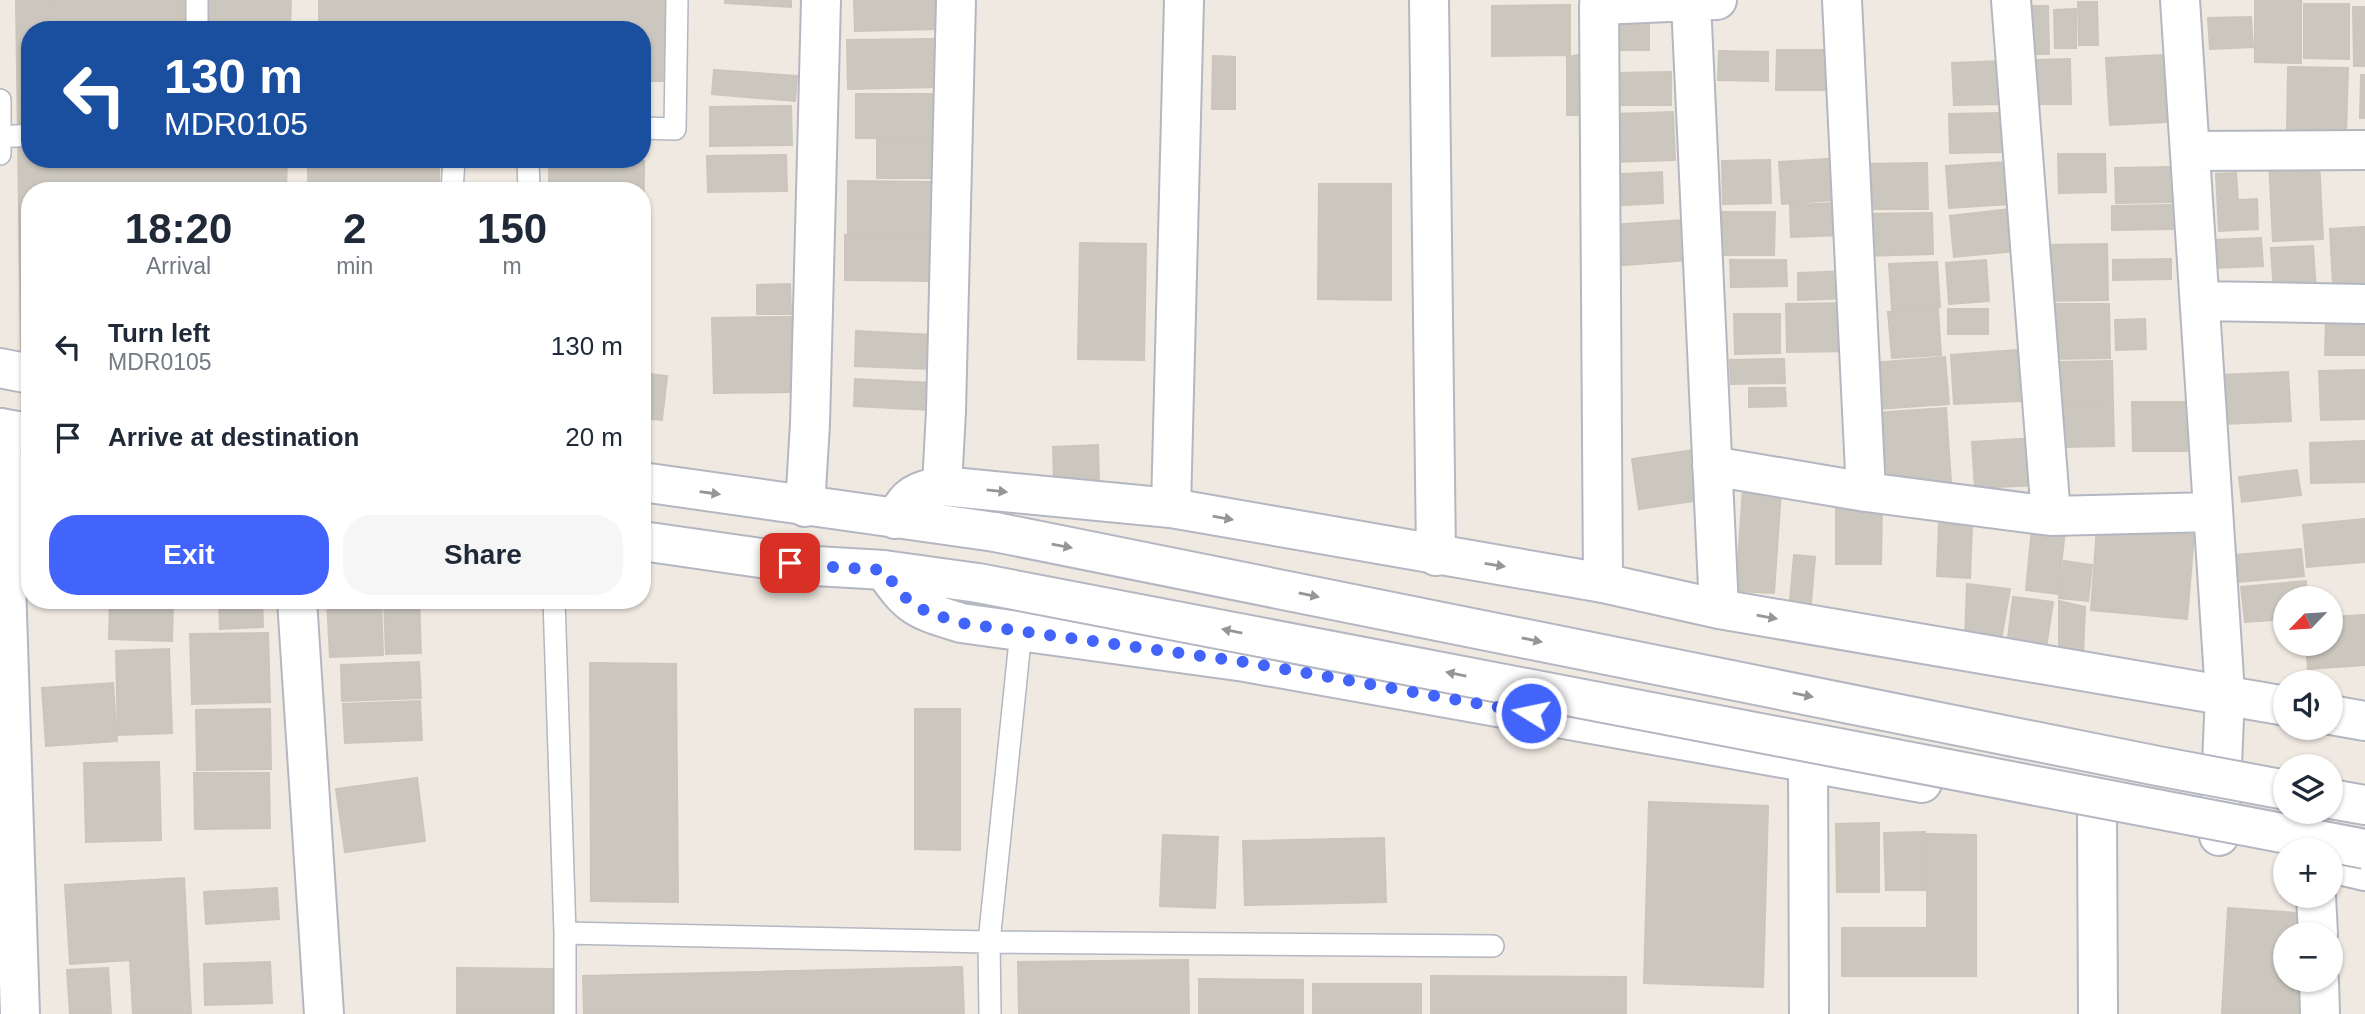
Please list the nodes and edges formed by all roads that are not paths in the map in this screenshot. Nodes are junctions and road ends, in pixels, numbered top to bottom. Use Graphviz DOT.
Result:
graph roads {
  1 [pos="197,0"];
  2 [pos="677,0"];
  3 [pos="821,0"];
  4 [pos="956,0"];
  5 [pos="1184,0"];
  6 [pos="1429,0"];
  7 [pos="1842,0"];
  8 [pos="2011,0"];
  9 [pos="2180,0"];
  10 [pos="1687,1"];
  11 [pos="197,21"];
  12 [pos="0,100"];
  13 [pos="651,128"];
  14 [pos="21,136"];
  15 [pos="1,137"];
  16 [pos="2365,150"];
  17 [pos="2190,151"];
  18 [pos="0,154"];
  19 [pos="2200,301"];
  20 [pos="2365,304"];
  21 [pos="0,368"];
  22 [pos="21,372"];
  23 [pos="8,430"];
  24 [pos="1712,466"];
  25 [pos="651,483"];
  26 [pos="942,486"];
  27 [pos="1866,492"];
  28 [pos="805,507"];
  29 [pos="1171,509"];
  30 [pos="2213,512"];
  31 [pos="2051,516"];
  32 [pos="895,519"];
  33 [pos="651,542"];
  34 [pos="1436,556"];
  35 [pos="884,570"];
  36 [pos="1603,583"];
  37 [pos="299,609"];
  38 [pos="554,609"];
  39 [pos="1719,609"];
  40 [pos="1021,631"];
  41 [pos="2225,694"];
  42 [pos="2273,703"];
  43 [pos="2343,717"];
  44 [pos="2365,721"];
  45 [pos="1808,763"];
  46 [pos="2273,788"];
  47 [pos="2343,801"];
  48 [pos="2365,805"];
  49 [pos="2097,813"];
  50 [pos="2219,836"];
  51 [pos="2273,849"];
  52 [pos="2365,849"];
  53 [pos="2343,866"];
  54 [pos="2365,871"];
  55 [pos="565,933"];
  56 [pos="989,942"];
  57 [pos="1493,946"];
  58 [pos="2319,992"];
  59 [pos="20,1014"];
  60 [pos="324,1014"];
  61 [pos="565,1014"];
  62 [pos="990,1014"];
  63 [pos="1809,1014"];
  64 [pos="2098,1014"];
  65 [pos="2320,1014"];
  1 -- 11 [label="lane"];
  2 -- 13 [label="lane"];
  3 -- 28 [label="street"];
  4 -- 26 [label="street"];
  5 -- 29 [label="street"];
  6 -- 34 [label="street"];
  7 -- 27 [label="street"];
  8 -- 31 [label="street"];
  9 -- 17 [label="street"];
  10 -- 24 [label="street"];
  10 -- 36 [label="street"];
  12 -- 15 [label="lane"];
  14 -- 15 [label="lane"];
  15 -- 18 [label="lane"];
  16 -- 17 [label="street"];
  17 -- 19 [label="street"];
  19 -- 20 [label="street"];
  19 -- 30 [label="street"];
  21 -- 22 [label="street"];
  23 -- 59 [label="street"];
  24 -- 27 [label="street"];
  24 -- 39 [label="street"];
  25 -- 28 [label="street, one-way"];
  26 -- 29 [label="street, one-way"];
  26 -- 32 [label="street"];
  27 -- 31 [label="street"];
  28 -- 32 [label="street"];
  29 -- 34 [label="street, one-way"];
  30 -- 31 [label="street"];
  30 -- 41 [label="street"];
  32 -- 46 [label="street, one-way, bridge"];
  33 -- 35 [label="street"];
  34 -- 36 [label="street, one-way"];
  35 -- 40 [label="street"];
  52 -- 35 [label="street, one-way, bridge"];
  36 -- 39 [label="street"];
  37 -- 60 [label="street"];
  38 -- 55 [label="lane"];
  39 -- 41 [label="street, one-way"];
  40 -- 45 [label="street"];
  40 -- 56 [label="lane"];
  41 -- 42 [label="street"];
  41 -- 50 [label="street"];
  43 -- 44 [label="street"];
  45 -- 49 [label="street"];
  45 -- 63 [label="street"];
  47 -- 48 [label="street"];
  49 -- 50 [label="street"];
  49 -- 64 [label="street"];
  50 -- 51 [label="street"];
  53 -- 54 [label="street"];
  55 -- 56 [label="lane"];
  55 -- 61 [label="lane"];
  56 -- 57 [label="lane"];
  56 -- 62 [label="lane"];
  58 -- 65 [label="street"];
}
